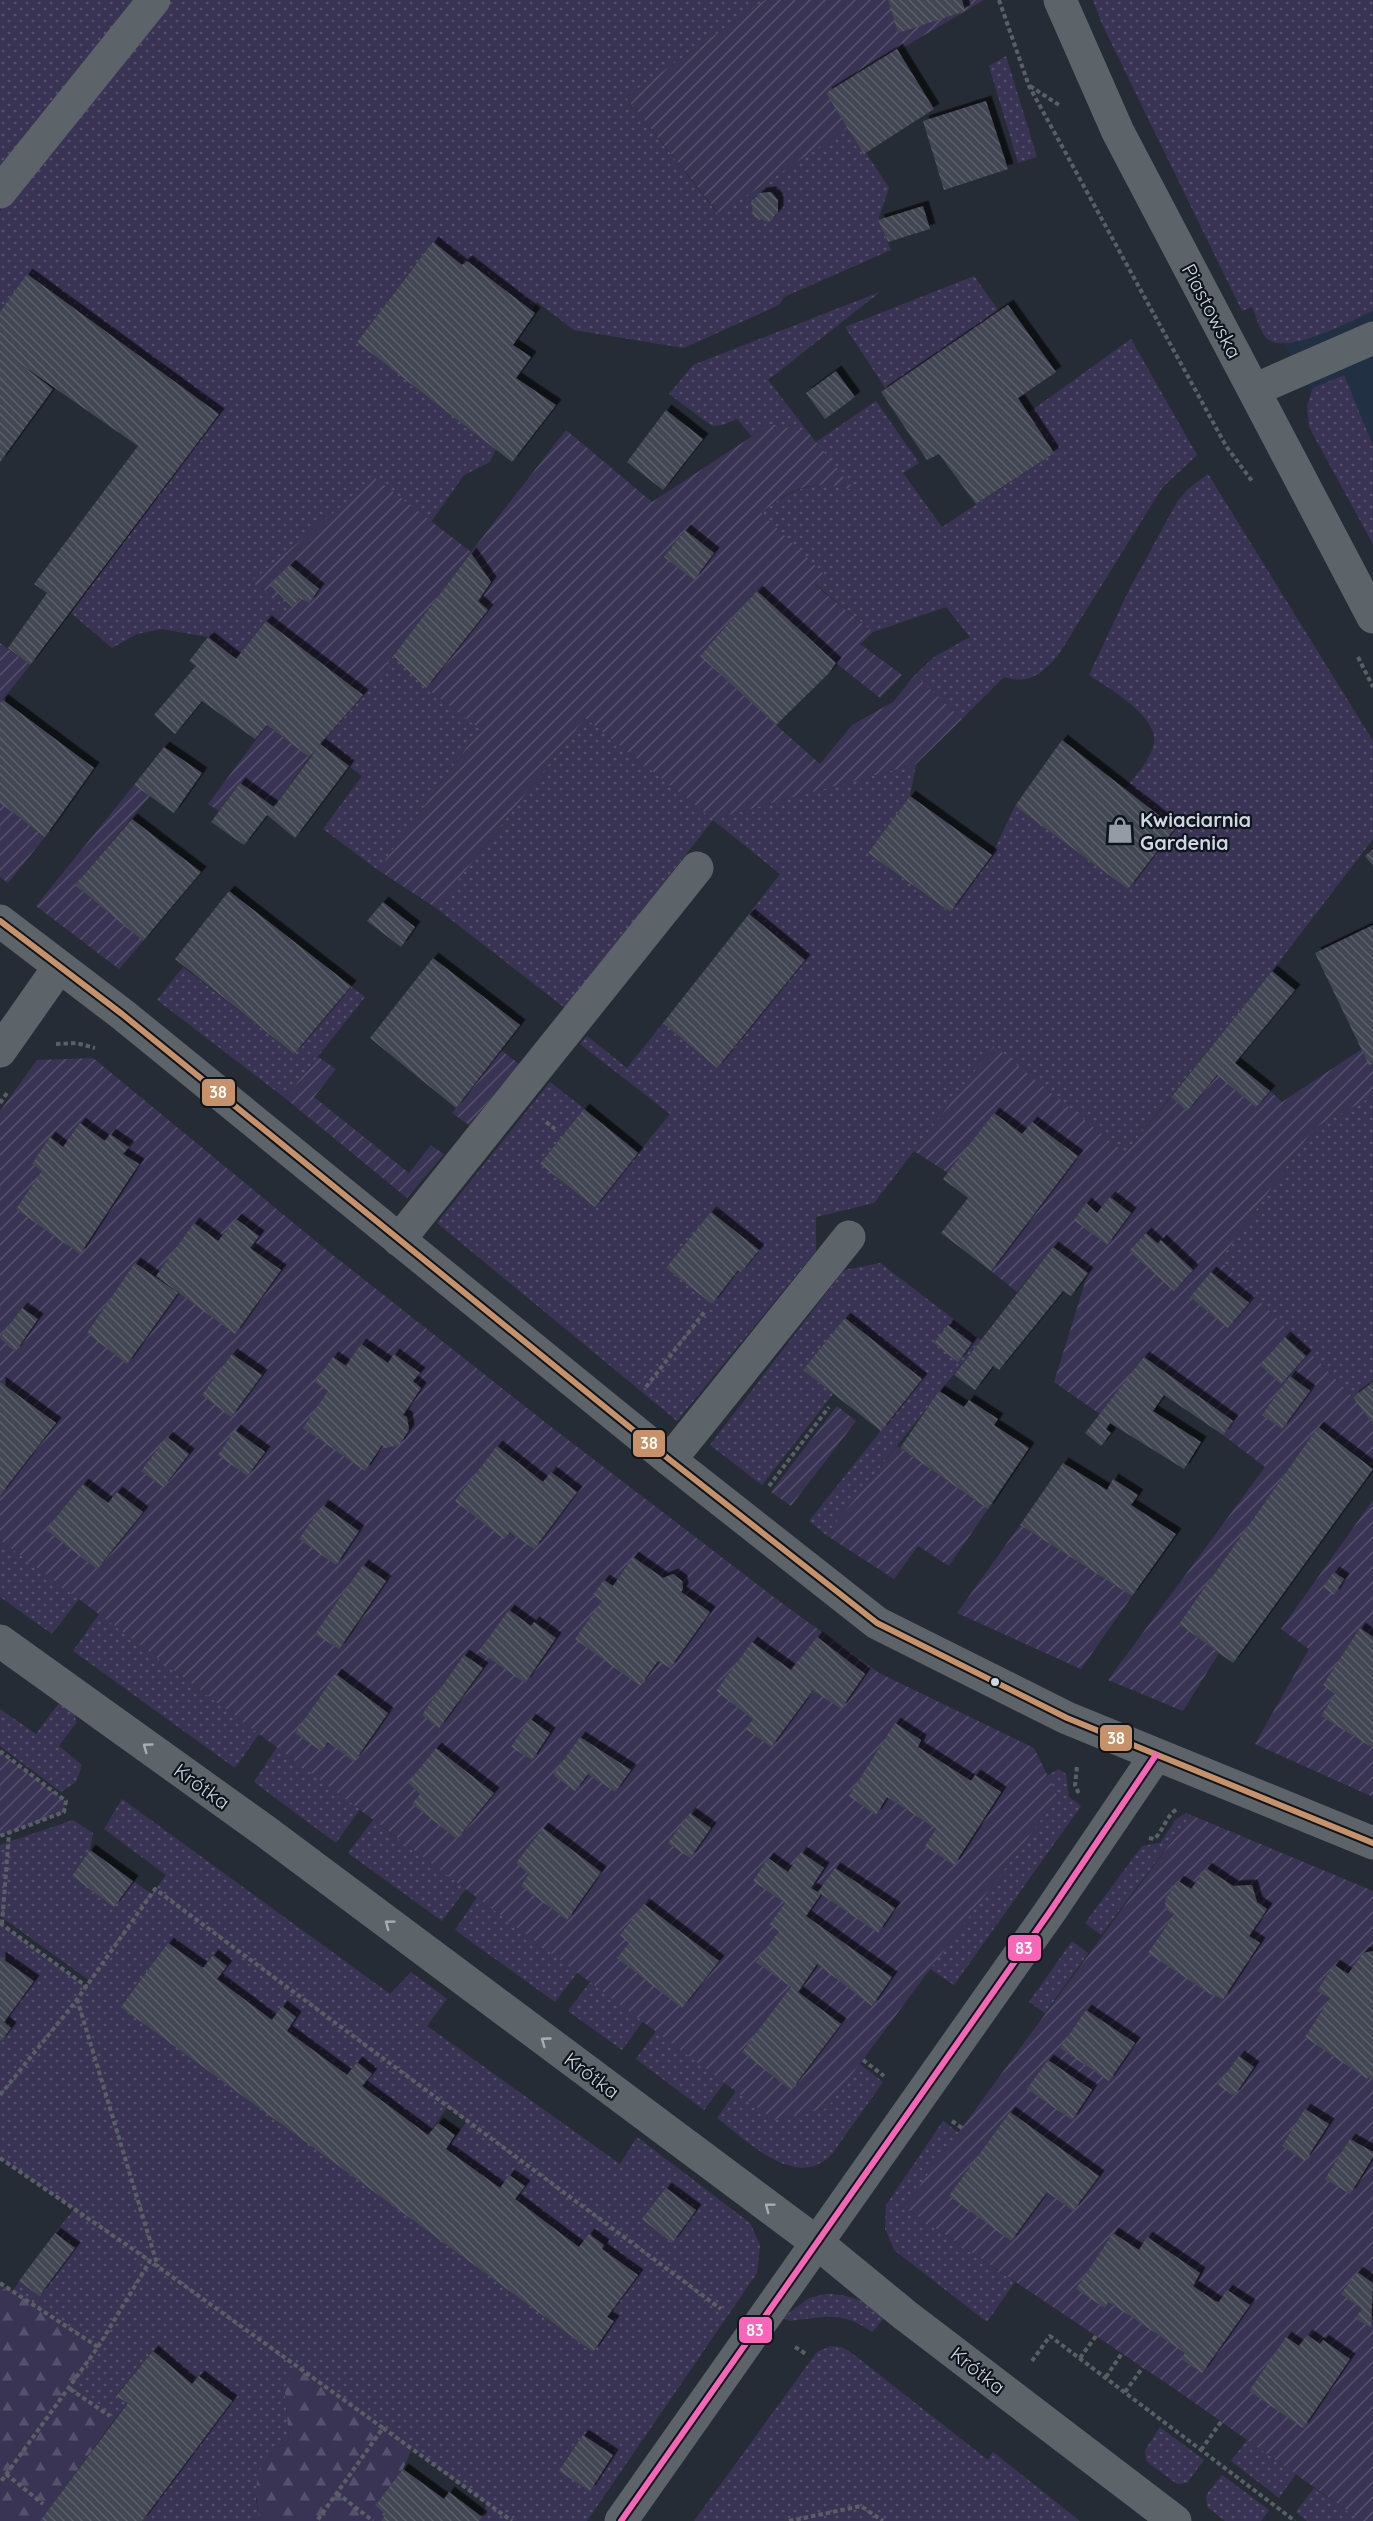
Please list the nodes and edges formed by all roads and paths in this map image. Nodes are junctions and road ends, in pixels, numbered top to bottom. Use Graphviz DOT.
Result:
graph roads {
  1 [pos="154,0"];
  2 [pos="999,0"];
  3 [pos="1060,0"];
  4 [pos="0,192"];
  5 [pos="1373,338"];
  6 [pos="1254,390"];
  7 [pos="1257,489"];
  8 [pos="1373,617"];
  9 [pos="698,868"];
  10 [pos="0,921"];
  11 [pos="59,967"];
  12 [pos="0,1051"];
  13 [pos="849,1237"];
  14 [pos="399,1240"];
  15 [pos="706,1310"];
  16 [pos="642,1392"];
  17 [pos="829,1407"];
  18 [pos="670,1460"];
  19 [pos="767,1489"];
  20 [pos="0,1641"];
  21 [pos="0,1751"];
  22 [pos="1156,1755"];
  23 [pos="9,1833"];
  24 [pos="0,1836"];
  25 [pos="1373,1842"];
  26 [pos="1,1923"];
  27 [pos="76,2001"];
  28 [pos="863,2060"];
  29 [pos="891,2082"];
  30 [pos="0,2095"];
  31 [pos="0,2158"];
  32 [pos="816,2242"];
  33 [pos="150,2261"];
  34 [pos="158,2268"];
  35 [pos="0,2283"];
  36 [pos="729,2315"];
  37 [pos="1096,2336"];
  38 [pos="98,2348"];
  39 [pos="1122,2353"];
  40 [pos="1022,2356"];
  41 [pos="1080,2358"];
  42 [pos="1143,2367"];
  43 [pos="1106,2377"];
  44 [pos="70,2389"];
  45 [pos="1125,2392"];
  46 [pos="110,2415"];
  47 [pos="1221,2422"];
  48 [pos="383,2428"];
  49 [pos="1201,2450"];
  50 [pos="6,2474"];
  51 [pos="0,2483"];
  52 [pos="337,2493"];
  53 [pos="43,2504"];
  54 [pos="317,2521"];
  55 [pos="373,2521"];
  56 [pos="512,2521"];
  57 [pos="621,2521"];
  58 [pos="789,2521"];
  59 [pos="883,2521"];
  60 [pos="1176,2521"];
  61 [pos="1295,2521"];
  1 -- 4 [label="street"];
  2 -- 7 [label="path"];
  3 -- 6 [label="street, Piastowska"];
  5 -- 6 [label="street"];
  6 -- 8 [label="street, Piastowska"];
  9 -- 14 [label="street"];
  10 -- 11 [label="street"];
  11 -- 12 [label="street"];
  11 -- 14 [label="street"];
  13 -- 18 [label="street"];
  14 -- 18 [label="street"];
  15 -- 16 [label="path"];
  17 -- 19 [label="path"];
  18 -- 22 [label="street"];
  32 -- 20 [label="street, Krótka, one-way"];
  21 -- 23 [label="path"];
  22 -- 25 [label="street"];
  22 -- 32 [label="street"];
  23 -- 24 [label="path"];
  23 -- 26 [label="path"];
  26 -- 27 [label="path"];
  27 -- 30 [label="path"];
  27 -- 34 [label="path"];
  27 -- 36 [label="path"];
  28 -- 29 [label="path"];
  31 -- 33 [label="path"];
  32 -- 57 [label="street"];
  32 -- 60 [label="street, Krótka"];
  33 -- 34 [label="path"];
  33 -- 38 [label="path"];
  34 -- 48 [label="path"];
  35 -- 38 [label="path"];
  37 -- 41 [label="path"];
  38 -- 44 [label="path"];
  39 -- 43 [label="path"];
  40 -- 41 [label="path"];
  41 -- 43 [label="path"];
  42 -- 45 [label="path"];
  43 -- 45 [label="path"];
  44 -- 46 [label="path"];
  44 -- 50 [label="path"];
  45 -- 49 [label="path"];
  47 -- 49 [label="path"];
  48 -- 52 [label="path"];
  48 -- 56 [label="path"];
  49 -- 61 [label="path"];
  50 -- 51 [label="path"];
  50 -- 53 [label="path"];
  52 -- 54 [label="path"];
  52 -- 55 [label="path"];
  58 -- 59 [label="path"];
}
